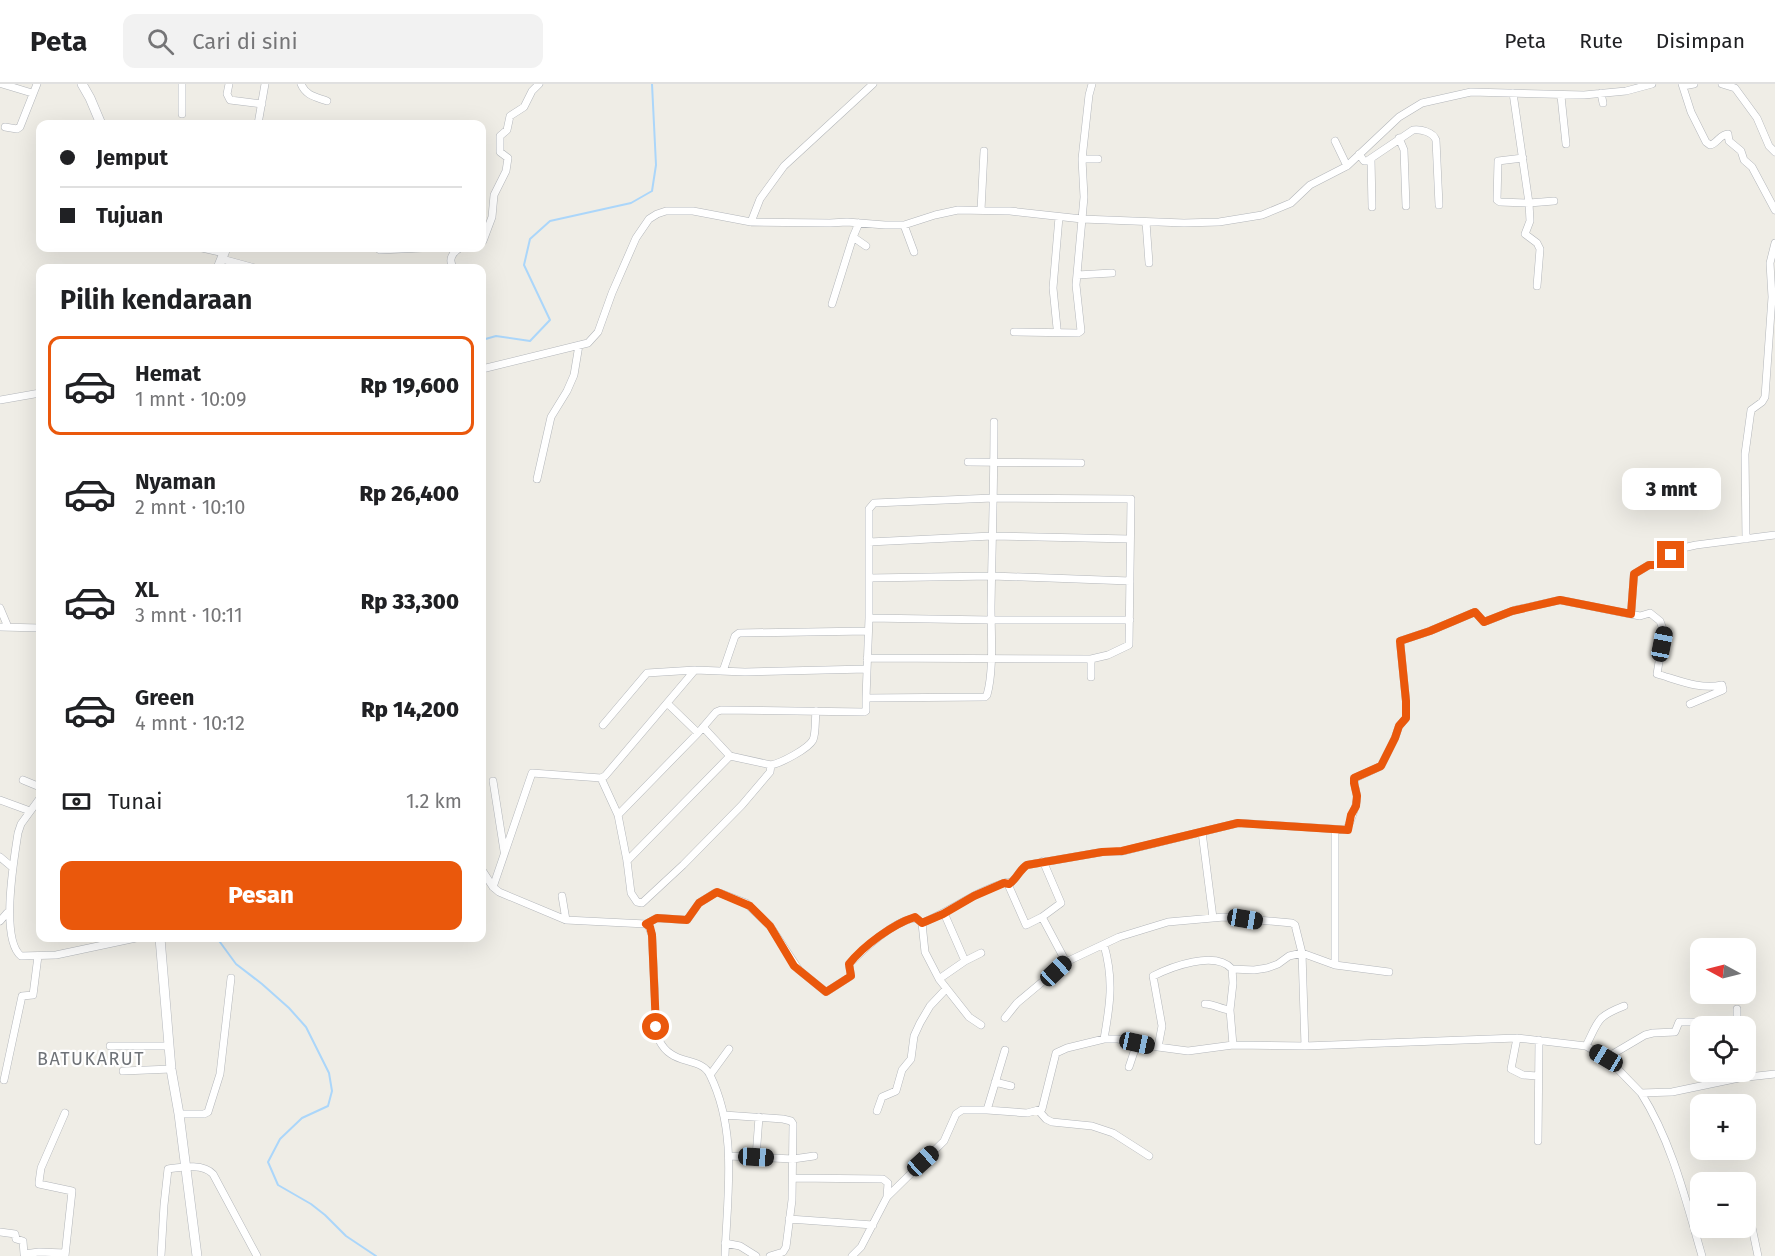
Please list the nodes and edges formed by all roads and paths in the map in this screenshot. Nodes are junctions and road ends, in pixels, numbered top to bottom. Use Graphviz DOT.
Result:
graph roads {
  1 [pos="3,84"];
  2 [pos="37,84"];
  3 [pos="82,84"];
  4 [pos="182,84"];
  5 [pos="229,84"];
  6 [pos="266,84"];
  7 [pos="302,84"];
  8 [pos="538,84"];
  9 [pos="873,84"];
  10 [pos="1092,84"];
  11 [pos="1651,84"];
  12 [pos="1694,84"];
  13 [pos="1722,84"];
  14 [pos="1682,85"];
  15 [pos="32,93"];
  16 [pos="1513,93"];
  17 [pos="1601,93"];
  18 [pos="1561,96"];
  19 [pos="327,101"];
  20 [pos="1603,103"];
  21 [pos="261,104"];
  22 [pos="182,114"];
  23 [pos="99,120"];
  24 [pos="259,120"];
  25 [pos="5,127"];
  26 [pos="1399,138"];
  27 [pos="1335,141"];
  28 [pos="1566,144"];
  29 [pos="984,151"];
  30 [pos="1775,152"];
  31 [pos="1359,154"];
  32 [pos="1522,158"];
  33 [pos="1082,159"];
  34 [pos="1098,159"];
  35 [pos="1371,159"];
  36 [pos="1347,166"];
  37 [pos="1554,201"];
  38 [pos="1529,203"];
  39 [pos="1439,205"];
  40 [pos="1406,206"];
  41 [pos="1372,207"];
  42 [pos="981,210"];
  43 [pos="1775,210"];
  44 [pos="1059,217"];
  45 [pos="1082,219"];
  46 [pos="751,222"];
  47 [pos="1146,222"];
  48 [pos="859,223"];
  49 [pos="904,225"];
  50 [pos="486,232"];
  51 [pos="853,237"];
  52 [pos="1775,243"];
  53 [pos="866,246"];
  54 [pos="914,252"];
  55 [pos="222,257"];
  56 [pos="1149,263"];
  57 [pos="243,264"];
  58 [pos="1112,273"];
  59 [pos="1077,275"];
  60 [pos="1537,286"];
  61 [pos="832,304"];
  62 [pos="1057,328"];
  63 [pos="1014,332"];
  64 [pos="579,345"];
  65 [pos="486,368"];
  66 [pos="36,394"];
  67 [pos="0,400"];
  68 [pos="994,422"];
  69 [pos="994,461"];
  70 [pos="968,462"];
  71 [pos="1081,463"];
  72 [pos="537,480"];
  73 [pos="993,498"];
  74 [pos="1775,535"];
  75 [pos="992,536"];
  76 [pos="1130,539"];
  77 [pos="1746,539"];
  78 [pos="869,542"];
  79 [pos="992,576"];
  80 [pos="869,578"];
  81 [pos="1130,581"];
  82 [pos="0,608"];
  83 [pos="1631,614"];
  84 [pos="869,618"];
  85 [pos="991,620"];
  86 [pos="1130,620"];
  87 [pos="4,627"];
  88 [pos="36,628"];
  89 [pos="868,631"];
  90 [pos="991,657"];
  91 [pos="867,658"];
  92 [pos="1091,659"];
  93 [pos="867,669"];
  94 [pos="696,670"];
  95 [pos="723,671"];
  96 [pos="1091,677"];
  97 [pos="866,699"];
  98 [pos="667,703"];
  99 [pos="1690,704"];
  100 [pos="816,711"];
  101 [pos="603,725"];
  102 [pos="701,730"];
  103 [pos="730,756"];
  104 [pos="771,765"];
  105 [pos="601,778"];
  106 [pos="23,780"];
  107 [pos="493,781"];
  108 [pos="36,785"];
  109 [pos="0,800"];
  110 [pos="36,803"];
  111 [pos="30,811"];
  112 [pos="618,815"];
  113 [pos="1335,829"];
  114 [pos="1202,832"];
  115 [pos="504,854"];
  116 [pos="0,857"];
  117 [pos="627,861"];
  118 [pos="1043,861"];
  119 [pos="12,867"];
  120 [pos="486,877"];
  121 [pos="1,881"];
  122 [pos="1009,884"];
  123 [pos="10,885"];
  124 [pos="493,888"];
  125 [pos="562,896"];
  126 [pos="7,913"];
  127 [pos="944,913"];
  128 [pos="1042,917"];
  129 [pos="1213,918"];
  130 [pos="566,920"];
  131 [pos="0,921"];
  132 [pos="649,923"];
  133 [pos="922,923"];
  134 [pos="117,942"];
  135 [pos="160,942"];
  136 [pos="1104,945"];
  137 [pos="981,953"];
  138 [pos="1302,953"];
  139 [pos="38,956"];
  140 [pos="965,961"];
  141 [pos="1066,962"];
  142 [pos="1335,965"];
  143 [pos="1232,969"];
  144 [pos="1389,972"];
  145 [pos="231,978"];
  146 [pos="939,979"];
  147 [pos="946,989"];
  148 [pos="1204,1004"];
  149 [pos="1624,1006"];
  150 [pos="1230,1010"];
  151 [pos="1737,1010"];
  152 [pos="1737,1016"];
  153 [pos="1005,1018"];
  154 [pos="1690,1021"];
  155 [pos="981,1024"];
  156 [pos="1517,1038"];
  157 [pos="1104,1040"];
  158 [pos="1539,1040"];
  159 [pos="1137,1043"];
  160 [pos="110,1046"];
  161 [pos="169,1046"];
  162 [pos="1233,1046"];
  163 [pos="1305,1046"];
  164 [pos="1586,1046"];
  165 [pos="1158,1047"];
  166 [pos="729,1049"];
  167 [pos="1005,1050"];
  168 [pos="1606,1058"];
  169 [pos="1129,1067"];
  170 [pos="171,1068"];
  171 [pos="123,1071"];
  172 [pos="1756,1074"];
  173 [pos="1775,1074"];
  174 [pos="710,1075"];
  175 [pos="1538,1076"];
  176 [pos="4,1080"];
  177 [pos="995,1082"];
  178 [pos="1709,1082"];
  179 [pos="1011,1086"];
  180 [pos="1641,1093"];
  181 [pos="987,1110"];
  182 [pos="877,1111"];
  183 [pos="1039,1111"];
  184 [pos="65,1113"];
  185 [pos="179,1114"];
  186 [pos="724,1115"];
  187 [pos="759,1118"];
  188 [pos="1538,1141"];
  189 [pos="729,1156"];
  190 [pos="814,1156"];
  191 [pos="1149,1156"];
  192 [pos="756,1157"];
  193 [pos="793,1159"];
  194 [pos="185,1166"];
  195 [pos="793,1178"];
  196 [pos="887,1197"];
  197 [pos="1688,1208"];
  198 [pos="789,1219"];
  199 [pos="873,1225"];
  200 [pos="0,1232"];
  201 [pos="1754,1238"];
  202 [pos="725,1243"];
  203 [pos="65,1254"];
  204 [pos="161,1256"];
  205 [pos="197,1256"];
  206 [pos="257,1256"];
  207 [pos="725,1256"];
  208 [pos="756,1256"];
  209 [pos="770,1256"];
  210 [pos="852,1256"];
  211 [pos="1702,1256"];
  212 [pos="1758,1256"];
  1 -- 15 [label="street"];
  2 -- 15 [label="street"];
  3 -- 23 [label="street"];
  4 -- 22 [label="street"];
  5 -- 21 [label="street"];
  6 -- 21 [label="street"];
  7 -- 19 [label="street"];
  8 -- 50 [label="street"];
  9 -- 46 [label="street"];
  10 -- 33 [label="street"];
  11 -- 17 [label="street"];
  12 -- 14 [label="street"];
  13 -- 30 [label="street"];
  14 -- 43 [label="street"];
  15 -- 25 [label="street"];
  16 -- 18 [label="street"];
  16 -- 31 [label="street"];
  16 -- 32 [label="street"];
  17 -- 18 [label="street"];
  17 -- 20 [label="street"];
  18 -- 28 [label="street"];
  21 -- 24 [label="street"];
  26 -- 35 [label="street"];
  26 -- 39 [label="street"];
  26 -- 40 [label="street"];
  27 -- 36 [label="street"];
  29 -- 42 [label="street"];
  31 -- 35 [label="street"];
  31 -- 36 [label="street"];
  32 -- 38 [label="street"];
  32 -- 38 [label="street"];
  33 -- 34 [label="street"];
  33 -- 45 [label="street"];
  35 -- 41 [label="street"];
  36 -- 47 [label="street"];
  37 -- 38 [label="street"];
  38 -- 60 [label="street"];
  42 -- 44 [label="street"];
  42 -- 49 [label="street"];
  44 -- 45 [label="street"];
  44 -- 62 [label="street"];
  45 -- 47 [label="street"];
  45 -- 59 [label="street"];
  46 -- 48 [label="street"];
  46 -- 64 [label="street"];
  47 -- 56 [label="street"];
  48 -- 49 [label="street"];
  48 -- 51 [label="street"];
  49 -- 54 [label="street"];
  51 -- 53 [label="street"];
  51 -- 61 [label="street"];
  52 -- 77 [label="street"];
  55 -- 57 [label="street"];
  58 -- 59 [label="street"];
  59 -- 63 [label="street"];
  64 -- 65 [label="street"];
  64 -- 72 [label="street"];
  66 -- 67 [label="street"];
  68 -- 69 [label="street"];
  69 -- 70 [label="street"];
  69 -- 71 [label="street"];
  69 -- 73 [label="street"];
  73 -- 75 [label="street"];
  73 -- 76 [label="street"];
  73 -- 78 [label="street"];
  74 -- 77 [label="street"];
  75 -- 76 [label="street"];
  75 -- 78 [label="street"];
  75 -- 79 [label="street"];
  76 -- 81 [label="street"];
  77 -- 83 [label="street"];
  78 -- 80 [label="street"];
  79 -- 80 [label="street"];
  79 -- 81 [label="street"];
  79 -- 85 [label="street"];
  80 -- 84 [label="street"];
  81 -- 86 [label="street"];
  82 -- 87 [label="street"];
  83 -- 99 [label="street"];
  83 -- 113 [label="street"];
  84 -- 85 [label="street"];
  84 -- 89 [label="street"];
  85 -- 86 [label="street"];
  85 -- 90 [label="street"];
  86 -- 92 [label="street"];
  87 -- 88 [label="street"];
  89 -- 91 [label="street"];
  89 -- 95 [label="street"];
  90 -- 91 [label="street"];
  90 -- 92 [label="street"];
  90 -- 97 [label="street"];
  91 -- 93 [label="street"];
  92 -- 96 [label="street"];
  93 -- 95 [label="street"];
  93 -- 97 [label="street"];
  94 -- 95 [label="street"];
  94 -- 98 [label="street"];
  94 -- 101 [label="street"];
  97 -- 100 [label="street"];
  98 -- 102 [label="street"];
  98 -- 105 [label="street"];
  100 -- 102 [label="street"];
  100 -- 104 [label="street"];
  102 -- 103 [label="street"];
  102 -- 112 [label="street"];
  103 -- 104 [label="street"];
  103 -- 117 [label="street"];
  104 -- 117 [label="street"];
  105 -- 112 [label="street"];
  105 -- 115 [label="street"];
  106 -- 108 [label="street"];
  107 -- 115 [label="street"];
  109 -- 111 [label="street"];
  110 -- 111 [label="street"];
  111 -- 119 [label="street"];
  112 -- 117 [label="street"];
  113 -- 114 [label="street"];
  113 -- 142 [label="street"];
  114 -- 118 [label="street"];
  114 -- 129 [label="street"];
  115 -- 124 [label="street"];
  116 -- 119 [label="street"];
  118 -- 122 [label="street"];
  118 -- 128 [label="street"];
  119 -- 123 [label="street"];
  120 -- 124 [label="street"];
  121 -- 123 [label="street"];
  122 -- 127 [label="street"];
  122 -- 128 [label="street"];
  123 -- 126 [label="street"];
  124 -- 130 [label="street"];
  125 -- 130 [label="street"];
  126 -- 131 [label="street"];
  126 -- 139 [label="street"];
  127 -- 133 [label="street"];
  127 -- 140 [label="street"];
  128 -- 141 [label="street"];
  129 -- 136 [label="street"];
  129 -- 138 [label="street"];
  130 -- 132 [label="street"];
  132 -- 133 [label="street"];
  132 -- 174 [label="street"];
  133 -- 146 [label="street"];
  134 -- 139 [label="street"];
  135 -- 161 [label="street"];
  136 -- 141 [label="street"];
  136 -- 157 [label="street"];
  137 -- 140 [label="street"];
  138 -- 142 [label="street"];
  138 -- 143 [label="street"];
  138 -- 163 [label="street"];
  139 -- 176 [label="street"];
  140 -- 146 [label="street"];
  141 -- 153 [label="street"];
  142 -- 144 [label="street"];
  143 -- 150 [label="street"];
  143 -- 165 [label="street"];
  145 -- 185 [label="street"];
  146 -- 147 [label="street"];
  147 -- 155 [label="street"];
  147 -- 182 [label="street"];
  148 -- 150 [label="street"];
  149 -- 164 [label="street"];
  150 -- 162 [label="street"];
  151 -- 152 [label="street"];
  154 -- 168 [label="street"];
  156 -- 158 [label="street"];
  156 -- 163 [label="street"];
  156 -- 175 [label="street"];
  157 -- 159 [label="street"];
  157 -- 183 [label="street"];
  158 -- 164 [label="street"];
  158 -- 175 [label="street"];
  159 -- 165 [label="street"];
  159 -- 169 [label="street"];
  160 -- 161 [label="street"];
  161 -- 170 [label="street"];
  162 -- 163 [label="street"];
  162 -- 165 [label="street"];
  164 -- 168 [label="street"];
  166 -- 174 [label="street"];
  167 -- 177 [label="street"];
  168 -- 180 [label="street"];
  170 -- 171 [label="street"];
  170 -- 185 [label="street"];
  172 -- 173 [label="street"];
  174 -- 186 [label="street"];
  175 -- 188 [label="street"];
  177 -- 179 [label="street"];
  177 -- 181 [label="street"];
  178 -- 180 [label="street"];
  180 -- 197 [label="street"];
  181 -- 183 [label="street"];
  181 -- 196 [label="street"];
  183 -- 191 [label="street"];
  184 -- 203 [label="street"];
  185 -- 194 [label="street"];
  186 -- 187 [label="street"];
  186 -- 189 [label="street"];
  187 -- 192 [label="street"];
  187 -- 193 [label="street"];
  189 -- 192 [label="street"];
  189 -- 202 [label="street"];
  190 -- 193 [label="street"];
  192 -- 193 [label="street"];
  193 -- 195 [label="street"];
  194 -- 204 [label="street"];
  194 -- 205 [label="street"];
  194 -- 206 [label="street"];
  195 -- 196 [label="street"];
  195 -- 198 [label="street"];
  196 -- 199 [label="street"];
  197 -- 211 [label="street"];
  198 -- 199 [label="street"];
  198 -- 209 [label="street"];
  199 -- 210 [label="street"];
  200 -- 203 [label="street"];
  201 -- 212 [label="street"];
  202 -- 207 [label="street"];
  202 -- 208 [label="street"];
}
